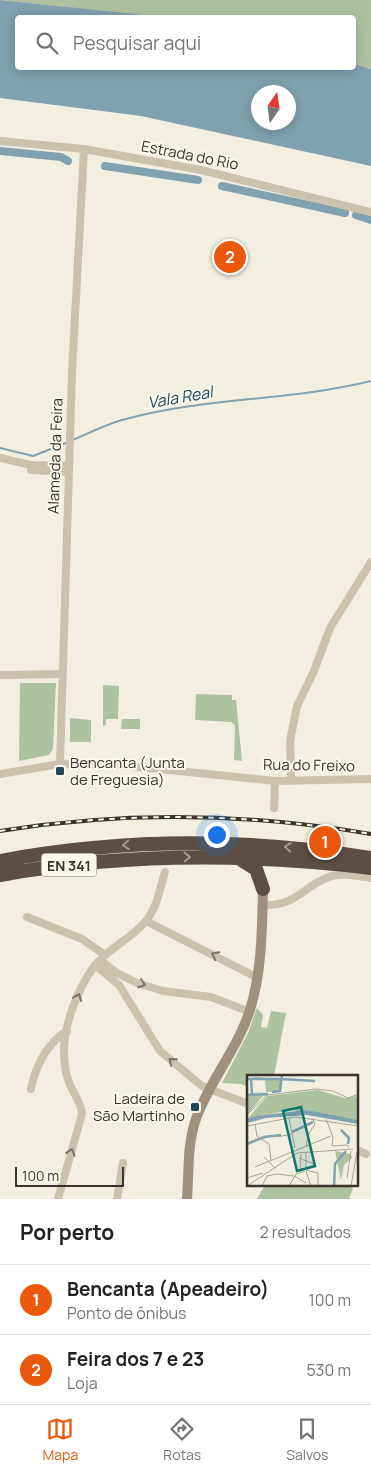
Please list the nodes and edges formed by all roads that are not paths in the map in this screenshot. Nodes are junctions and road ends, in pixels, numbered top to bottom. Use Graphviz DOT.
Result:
graph roads {
  1 [pos="0,141"];
  2 [pos="84,149"];
  3 [pos="371,212"];
  4 [pos="0,458"];
  5 [pos="0,463"];
  6 [pos="69,469"];
  7 [pos="371,562"];
  8 [pos="63,674"];
  9 [pos="0,675"];
  10 [pos="60,764"];
  11 [pos="0,774"];
  12 [pos="291,779"];
  13 [pos="371,779"];
  14 [pos="275,781"];
  15 [pos="274,808"];
  16 [pos="234,857"];
  17 [pos="371,858"];
  18 [pos="292,860"];
  19 [pos="0,861"];
  20 [pos="371,868"];
  21 [pos="165,872"];
  22 [pos="0,875"];
  23 [pos="371,878"];
  24 [pos="263,889"];
  25 [pos="263,906"];
  26 [pos="27,917"];
  27 [pos="146,921"];
  28 [pos="100,960"];
  29 [pos="258,978"];
  30 [pos="250,1012"];
  31 [pos="67,1031"];
  32 [pos="31,1089"];
  33 [pos="211,1090"];
  34 [pos="247,1104"];
  35 [pos="358,1150"];
  36 [pos="366,1154"];
  37 [pos="122,1164"];
  38 [pos="187,1198"];
  39 [pos="58,1199"];
  40 [pos="118,1199"];
  1 -- 2 [label="street, Estrada do Rio"];
  2 -- 3 [label="street, Estrada do Rio"];
  2 -- 6 [label="street, Alameda da Feira"];
  4 -- 6 [label="street"];
  5 -- 6 [label="street"];
  6 -- 8 [label="street, Alameda da Feira"];
  7 -- 12 [label="street"];
  8 -- 9 [label="street"];
  8 -- 10 [label="street, Alameda da Feira"];
  10 -- 11 [label="street, Rua do Freixo"];
  10 -- 14 [label="street, Rua do Freixo"];
  12 -- 13 [label="street, Rua do Freixo"];
  12 -- 14 [label="street, Rua do Freixo"];
  14 -- 15 [label="street"];
  16 -- 18 [label="highway"];
  22 -- 16 [label="highway, EN 341, one-way"];
  16 -- 24 [label="highway"];
  17 -- 19 [label="highway, EN 341, one-way"];
  18 -- 20 [label="highway"];
  18 -- 24 [label="highway"];
  21 -- 27 [label="street"];
  23 -- 25 [label="street"];
  24 -- 25 [label="street"];
  25 -- 29 [label="street"];
  26 -- 28 [label="street"];
  27 -- 28 [label="street"];
  29 -- 27 [label="street, one-way"];
  28 -- 30 [label="street, one-way"];
  31 -- 28 [label="street, one-way"];
  33 -- 28 [label="street, one-way"];
  29 -- 30 [label="street"];
  30 -- 33 [label="street"];
  31 -- 32 [label="street"];
  39 -- 31 [label="street, one-way"];
  33 -- 34 [label="street"];
  33 -- 38 [label="street"];
  35 -- 36 [label="street"];
  37 -- 40 [label="street"];
}
